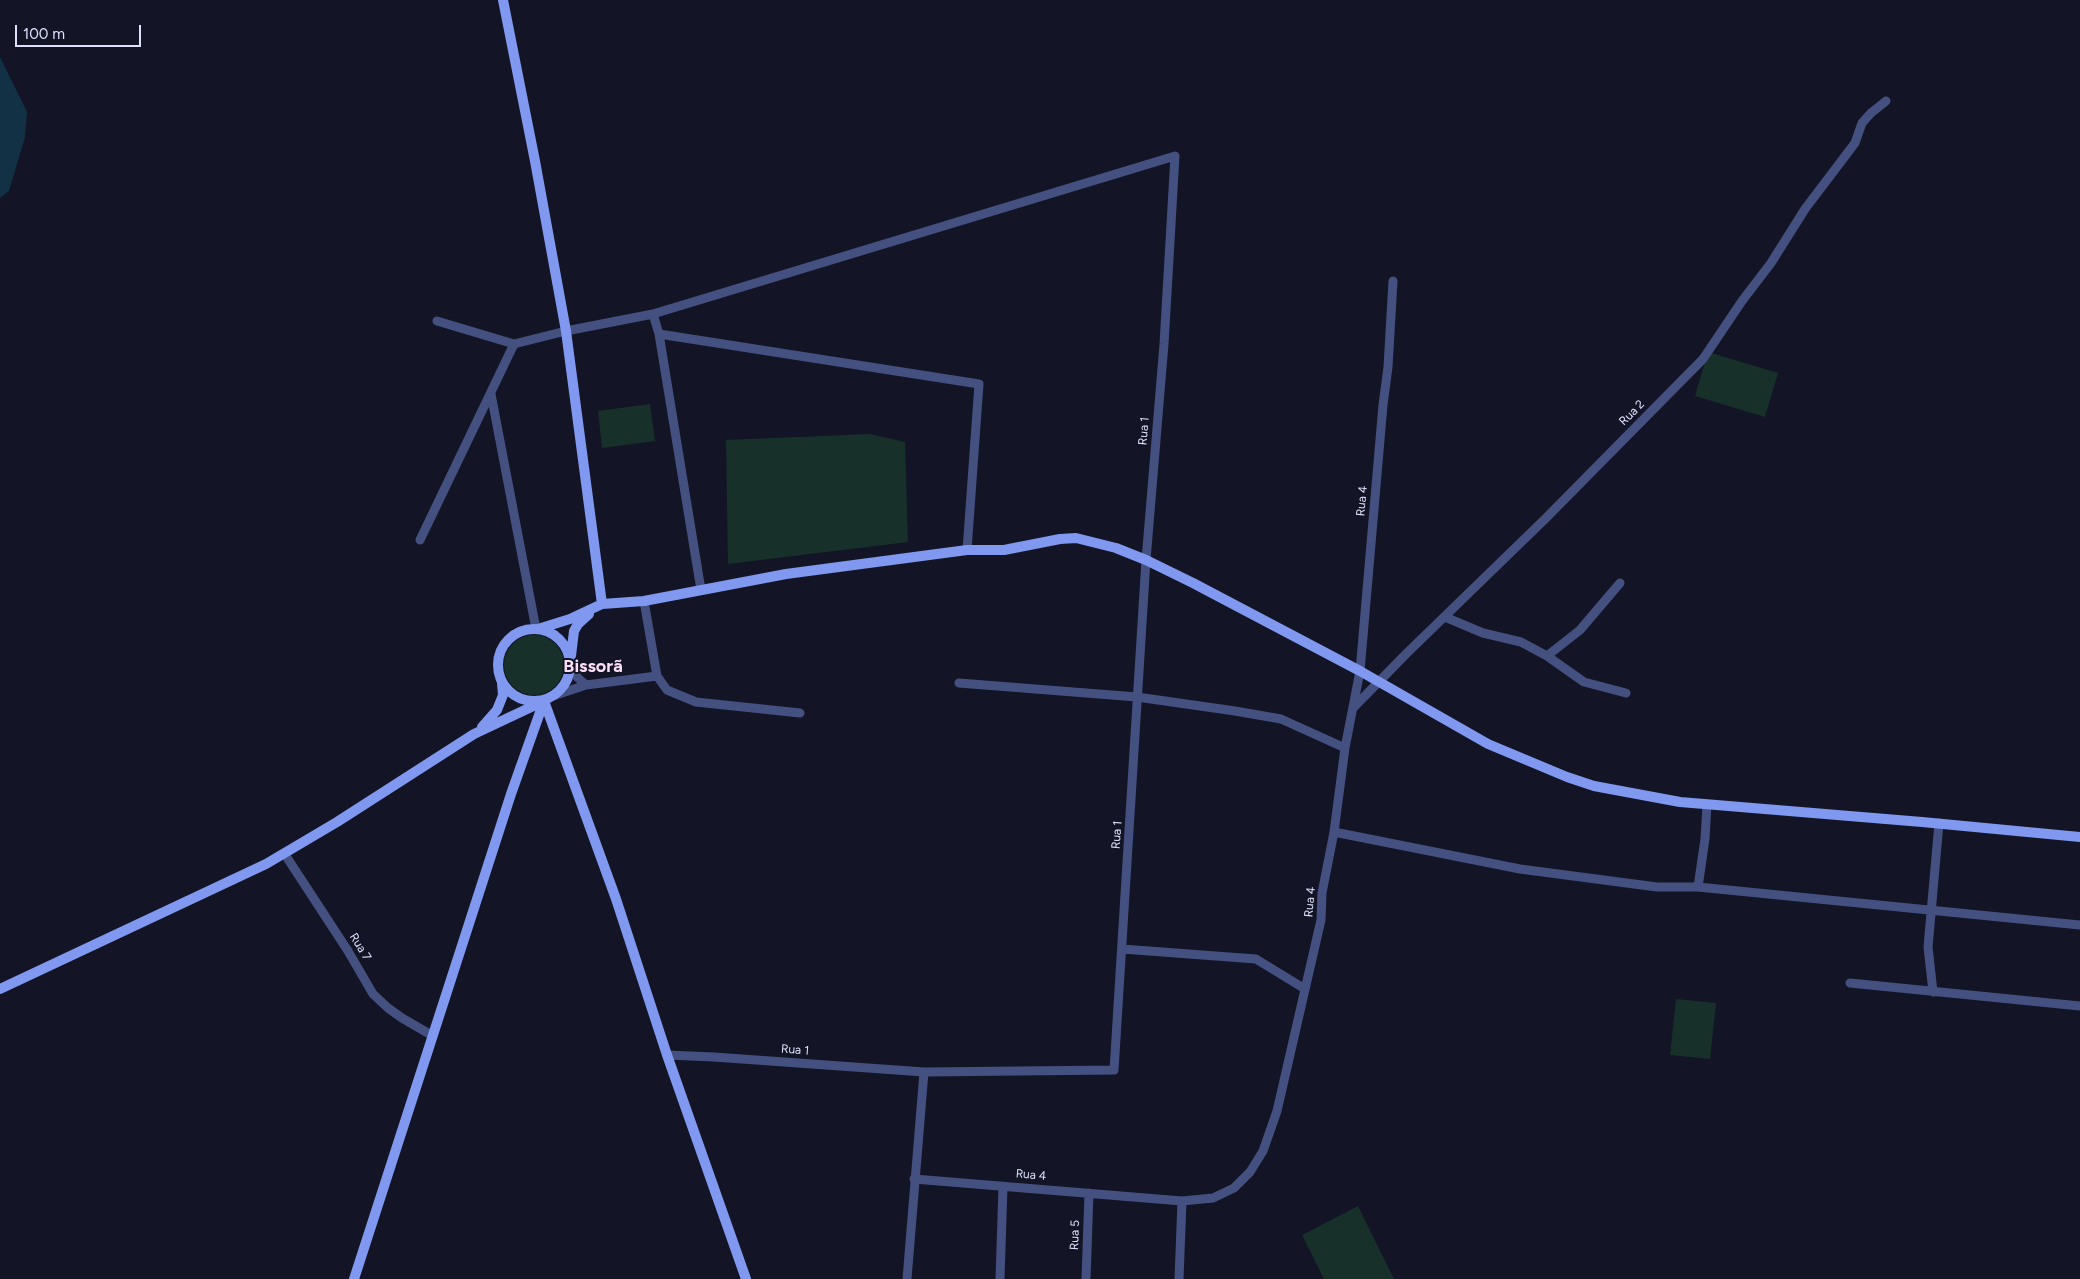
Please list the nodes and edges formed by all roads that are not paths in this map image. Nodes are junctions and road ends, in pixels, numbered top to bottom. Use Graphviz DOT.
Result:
graph roads {
  1 [pos="503,0"];
  2 [pos="1886,101"];
  3 [pos="1393,281"];
  4 [pos="653,314"];
  5 [pos="437,321"];
  6 [pos="566,331"];
  7 [pos="658,334"];
  8 [pos="514,344"];
  9 [pos="491,394"];
  10 [pos="420,540"];
  11 [pos="967,550"];
  12 [pos="1146,560"];
  13 [pos="1620,583"];
  14 [pos="701,590"];
  15 [pos="644,600"];
  16 [pos="602,604"];
  17 [pos="1445,617"];
  18 [pos="537,629"];
  19 [pos="1547,656"];
  20 [pos="571,663"];
  21 [pos="1360,672"];
  22 [pos="656,676"];
  23 [pos="502,681"];
  24 [pos="1379,682"];
  25 [pos="959,683"];
  26 [pos="586,685"];
  27 [pos="1626,693"];
  28 [pos="556,695"];
  29 [pos="1137,697"];
  30 [pos="544,701"];
  31 [pos="1353,708"];
  32 [pos="800,713"];
  33 [pos="474,734"];
  34 [pos="1345,748"];
  35 [pos="1707,804"];
  36 [pos="1939,823"];
  37 [pos="1334,832"];
  38 [pos="2080,837"];
  39 [pos="284,853"];
  40 [pos="1698,887"];
  41 [pos="1932,911"];
  42 [pos="2080,925"];
  43 [pos="1122,949"];
  44 [pos="1850,984"];
  45 [pos="0,989"];
  46 [pos="1305,989"];
  47 [pos="1933,992"];
  48 [pos="2080,1006"];
  49 [pos="433,1036"];
  50 [pos="667,1055"];
  51 [pos="924,1072"];
  52 [pos="914,1179"];
  53 [pos="1003,1186"];
  54 [pos="1088,1193"];
  55 [pos="1182,1201"];
  56 [pos="354,1279"];
  57 [pos="746,1279"];
  58 [pos="907,1279"];
  59 [pos="1000,1279"];
  60 [pos="1086,1279"];
  61 [pos="1179,1279"];
  1 -- 6 [label="main road"];
  2 -- 17 [label="street, Rua 2"];
  3 -- 21 [label="street, Rua 4"];
  4 -- 6 [label="street"];
  4 -- 7 [label="street"];
  4 -- 12 [label="street, Rua 1"];
  5 -- 8 [label="street"];
  6 -- 8 [label="street"];
  6 -- 16 [label="main road"];
  7 -- 11 [label="street"];
  7 -- 14 [label="street"];
  8 -- 9 [label="street"];
  9 -- 10 [label="street"];
  9 -- 18 [label="street"];
  11 -- 12 [label="main road"];
  11 -- 14 [label="main road"];
  12 -- 21 [label="main road"];
  12 -- 29 [label="street, Rua 1"];
  13 -- 19 [label="street"];
  14 -- 15 [label="main road"];
  15 -- 16 [label="main road"];
  15 -- 22 [label="street"];
  16 -- 18 [label="main road"];
  16 -- 20 [label="main road"];
  17 -- 19 [label="street"];
  17 -- 24 [label="street, Rua 2"];
  18 -- 20 [label="main road"];
  18 -- 23 [label="main road"];
  19 -- 27 [label="street"];
  20 -- 26 [label="street"];
  20 -- 28 [label="main road"];
  21 -- 24 [label="main road"];
  21 -- 31 [label="street, Rua 4"];
  22 -- 26 [label="street"];
  22 -- 32 [label="street"];
  23 -- 30 [label="main road"];
  23 -- 33 [label="main road"];
  24 -- 31 [label="street, Rua 2"];
  24 -- 35 [label="main road"];
  25 -- 29 [label="street"];
  26 -- 28 [label="street"];
  28 -- 30 [label="main road"];
  29 -- 34 [label="street"];
  29 -- 43 [label="street, Rua 1"];
  30 -- 33 [label="main road"];
  30 -- 49 [label="main road"];
  30 -- 50 [label="main road"];
  31 -- 34 [label="street, Rua 4"];
  33 -- 39 [label="main road"];
  34 -- 37 [label="street, Rua 4"];
  35 -- 36 [label="main road"];
  35 -- 40 [label="street"];
  36 -- 38 [label="main road"];
  36 -- 41 [label="street"];
  37 -- 40 [label="street"];
  37 -- 46 [label="street, Rua 4"];
  39 -- 45 [label="main road"];
  39 -- 49 [label="street, Rua 7"];
  40 -- 41 [label="street"];
  41 -- 42 [label="street"];
  41 -- 47 [label="street"];
  43 -- 46 [label="street"];
  43 -- 51 [label="street, Rua 1"];
  44 -- 47 [label="street"];
  46 -- 55 [label="street, Rua 4"];
  47 -- 48 [label="street"];
  49 -- 56 [label="main road"];
  50 -- 51 [label="street, Rua 1"];
  50 -- 57 [label="main road"];
  51 -- 52 [label="street"];
  52 -- 53 [label="street, Rua 4"];
  52 -- 58 [label="street"];
  53 -- 54 [label="street, Rua 4"];
  53 -- 59 [label="street"];
  54 -- 55 [label="street, Rua 4"];
  54 -- 60 [label="street, Rua 5"];
  55 -- 61 [label="street"];
}
